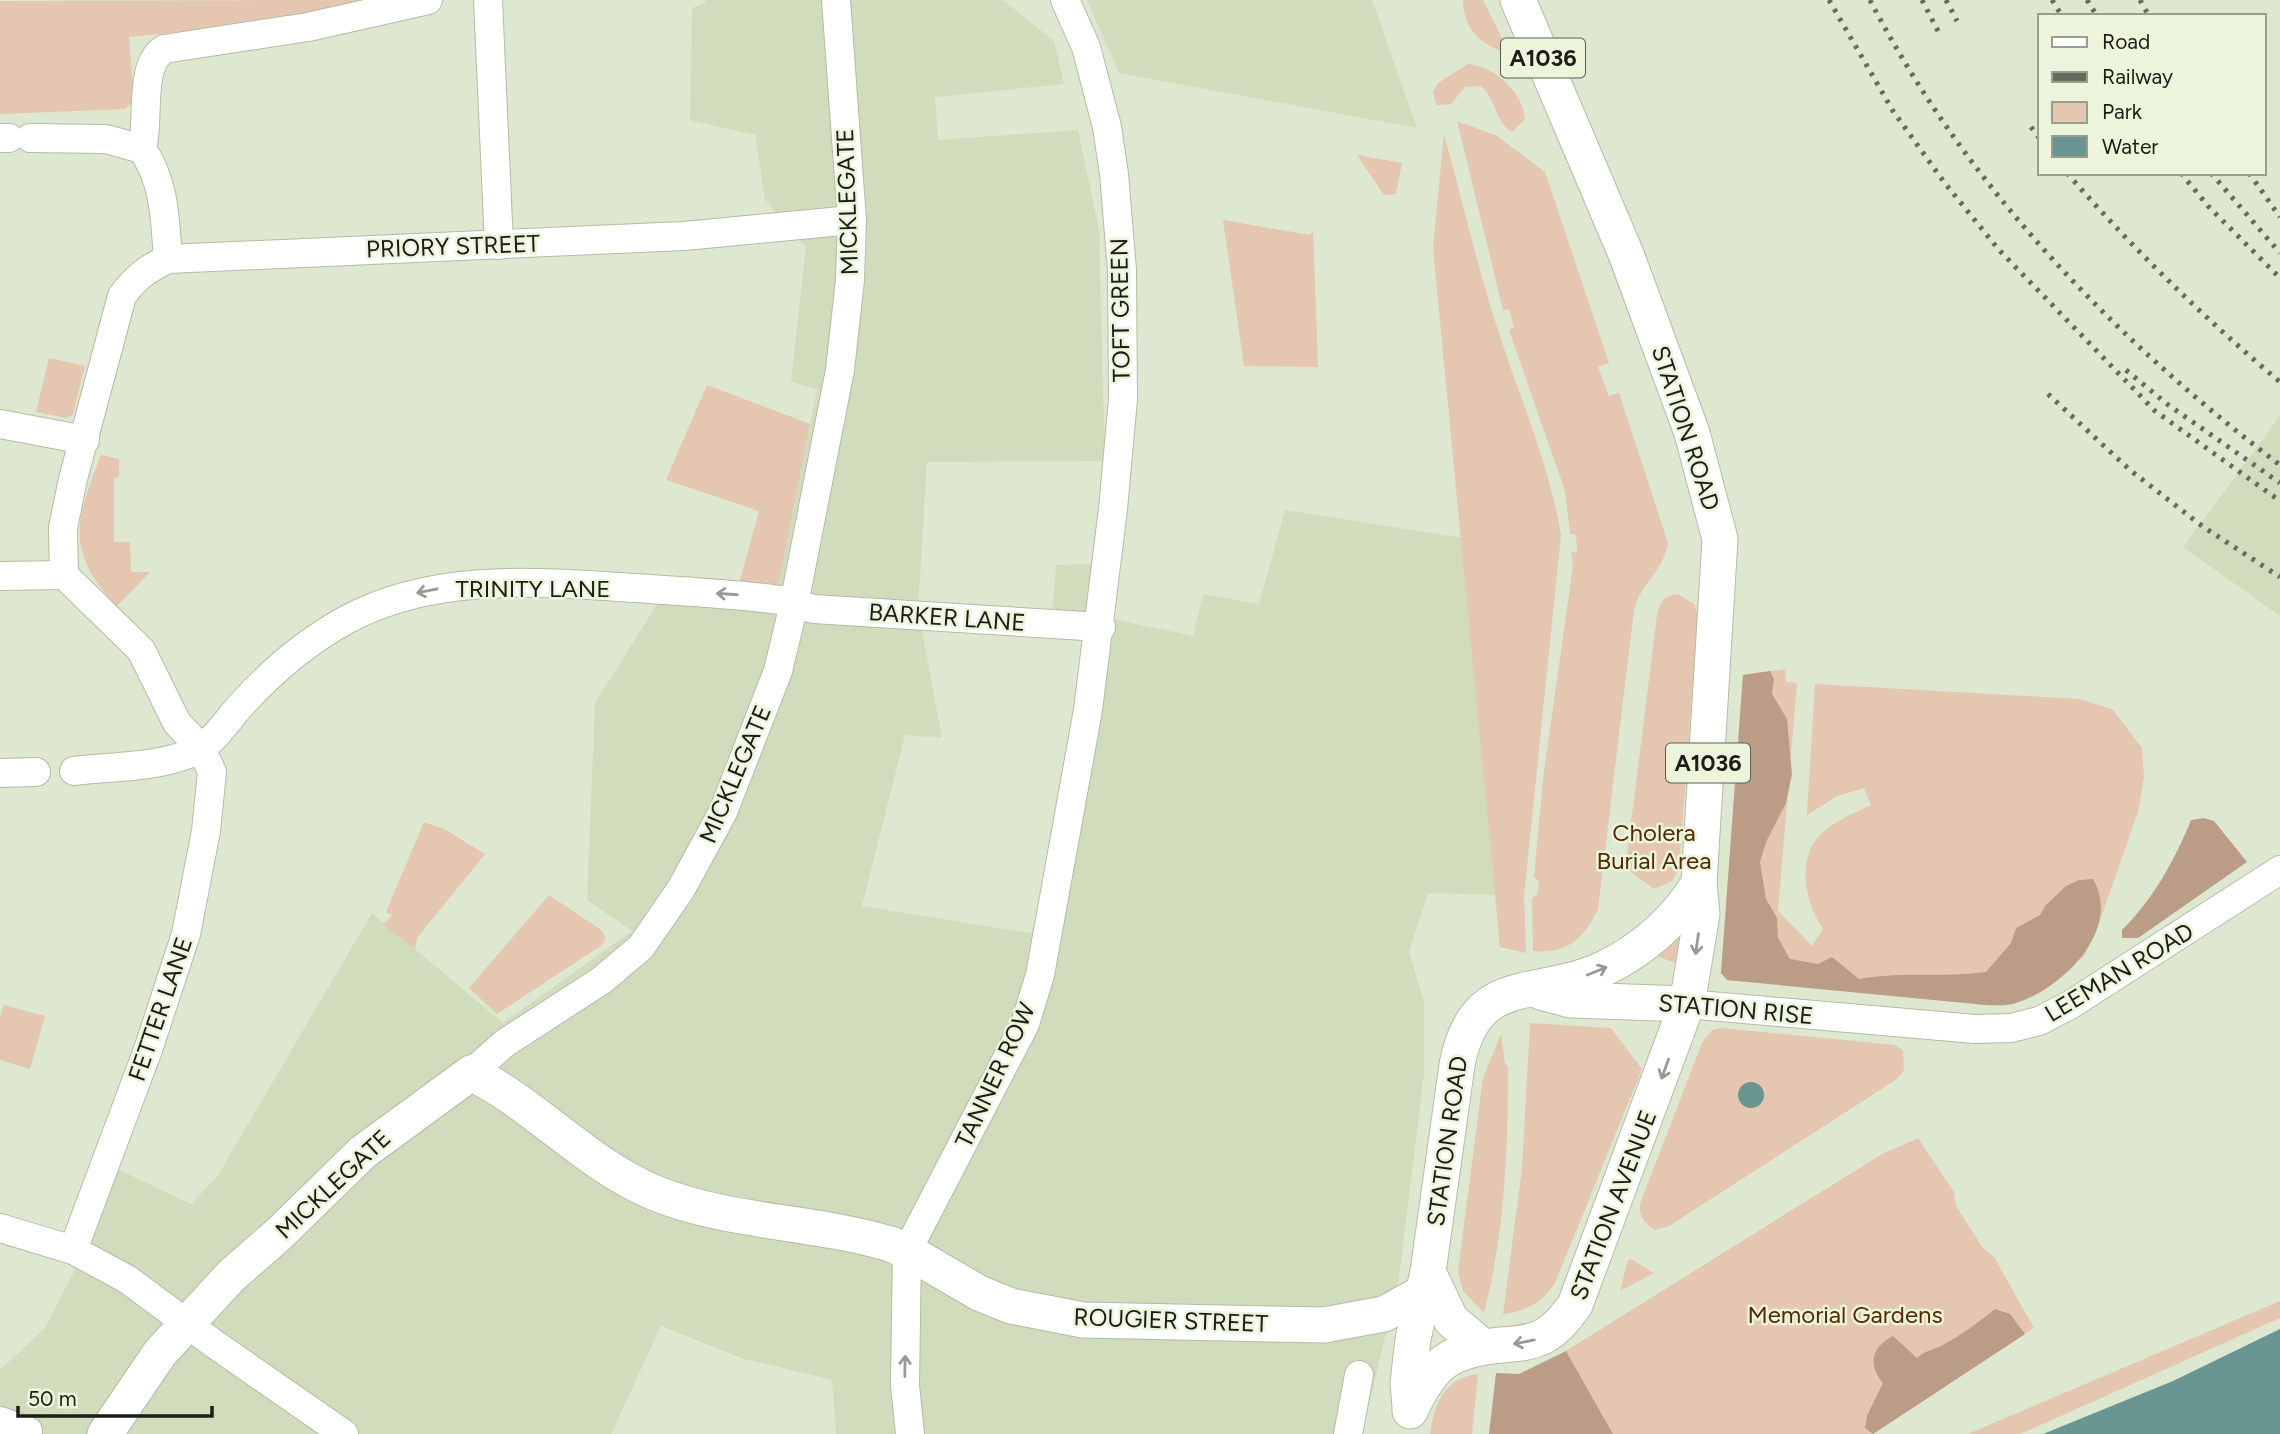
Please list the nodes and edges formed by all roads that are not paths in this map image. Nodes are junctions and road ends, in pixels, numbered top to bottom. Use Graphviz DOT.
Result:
graph roads {
  1 [pos="428,0"];
  2 [pos="488,0"];
  3 [pos="836,0"];
  4 [pos="1065,0"];
  5 [pos="1518,0"];
  6 [pos="13,138"];
  7 [pos="142,149"];
  8 [pos="852,220"];
  9 [pos="499,245"];
  10 [pos="168,259"];
  11 [pos="0,424"];
  12 [pos="85,440"];
  13 [pos="64,575"];
  14 [pos="0,576"];
  15 [pos="794,603"];
  16 [pos="1101,627"];
  17 [pos="205,754"];
  18 [pos="74,771"];
  19 [pos="36,772"];
  20 [pos="0,773"];
  21 [pos="2280,870"];
  22 [pos="1699,883"];
  23 [pos="1532,990"];
  24 [pos="1687,1004"];
  25 [pos="1942,1028"];
  26 [pos="471,1073"];
  27 [pos="0,1227"];
  28 [pos="73,1250"];
  29 [pos="908,1251"];
  30 [pos="1425,1283"];
  31 [pos="186,1323"];
  32 [pos="1324,1325"];
  33 [pos="1413,1339"];
  34 [pos="1483,1347"];
  35 [pos="1359,1375"];
  36 [pos="0,1421"];
  37 [pos="1409,1422"];
  38 [pos="28,1431"];
  39 [pos="105,1434"];
  40 [pos="344,1434"];
  41 [pos="909,1434"];
  42 [pos="1348,1434"];
  1 -- 7 [label="street"];
  2 -- 9 [label="street"];
  3 -- 8 [label="street, MICKLEGATE"];
  4 -- 16 [label="street, TOFT GREEN"];
  5 -- 22 [label="main road, STATION ROAD / A1036"];
  6 -- 7 [label="street"];
  7 -- 10 [label="street"];
  8 -- 9 [label="street, PRIORY STREET"];
  8 -- 15 [label="street, MICKLEGATE"];
  9 -- 10 [label="street, PRIORY STREET"];
  10 -- 12 [label="street"];
  11 -- 12 [label="street"];
  12 -- 13 [label="street"];
  13 -- 14 [label="street"];
  13 -- 17 [label="street"];
  15 -- 16 [label="street, BARKER LANE"];
  15 -- 17 [label="street, TRINITY LANE, one-way"];
  15 -- 26 [label="street, MICKLEGATE"];
  16 -- 29 [label="street, TANNER ROW"];
  17 -- 18 [label="street"];
  17 -- 28 [label="street, FETTER LANE"];
  19 -- 20 [label="street"];
  21 -- 25 [label="street, LEEMAN ROAD"];
  23 -- 22 [label="main road, A1036, one-way"];
  22 -- 24 [label="main road, STATION ROAD / A1036, one-way"];
  23 -- 24 [label="main road, STATION RISE / A1036"];
  23 -- 30 [label="main road, STATION ROAD / A1036"];
  24 -- 25 [label="street, STATION RISE"];
  24 -- 34 [label="main road, STATION AVENUE / A1036, one-way"];
  26 -- 29 [label="main road, ROUGIER STREET"];
  26 -- 31 [label="main road, MICKLEGATE"];
  27 -- 28 [label="street"];
  28 -- 31 [label="street"];
  29 -- 32 [label="main road, ROUGIER STREET"];
  41 -- 29 [label="street, TANNER ROW, one-way"];
  30 -- 32 [label="main road, ROUGIER STREET"];
  30 -- 33 [label="main road, STATION ROAD / A1036"];
  30 -- 34 [label="main road"];
  31 -- 39 [label="main road, MICKLEGATE"];
  31 -- 40 [label="street"];
  32 -- 33 [label="main road, ROUGIER STREET"];
  33 -- 34 [label="main road, ROUGIER STREET"];
  33 -- 37 [label="main road, STATION ROAD / A1036"];
  34 -- 37 [label="main road, STATION ROAD / A1036"];
  35 -- 42 [label="street"];
  36 -- 38 [label="street"];
}
